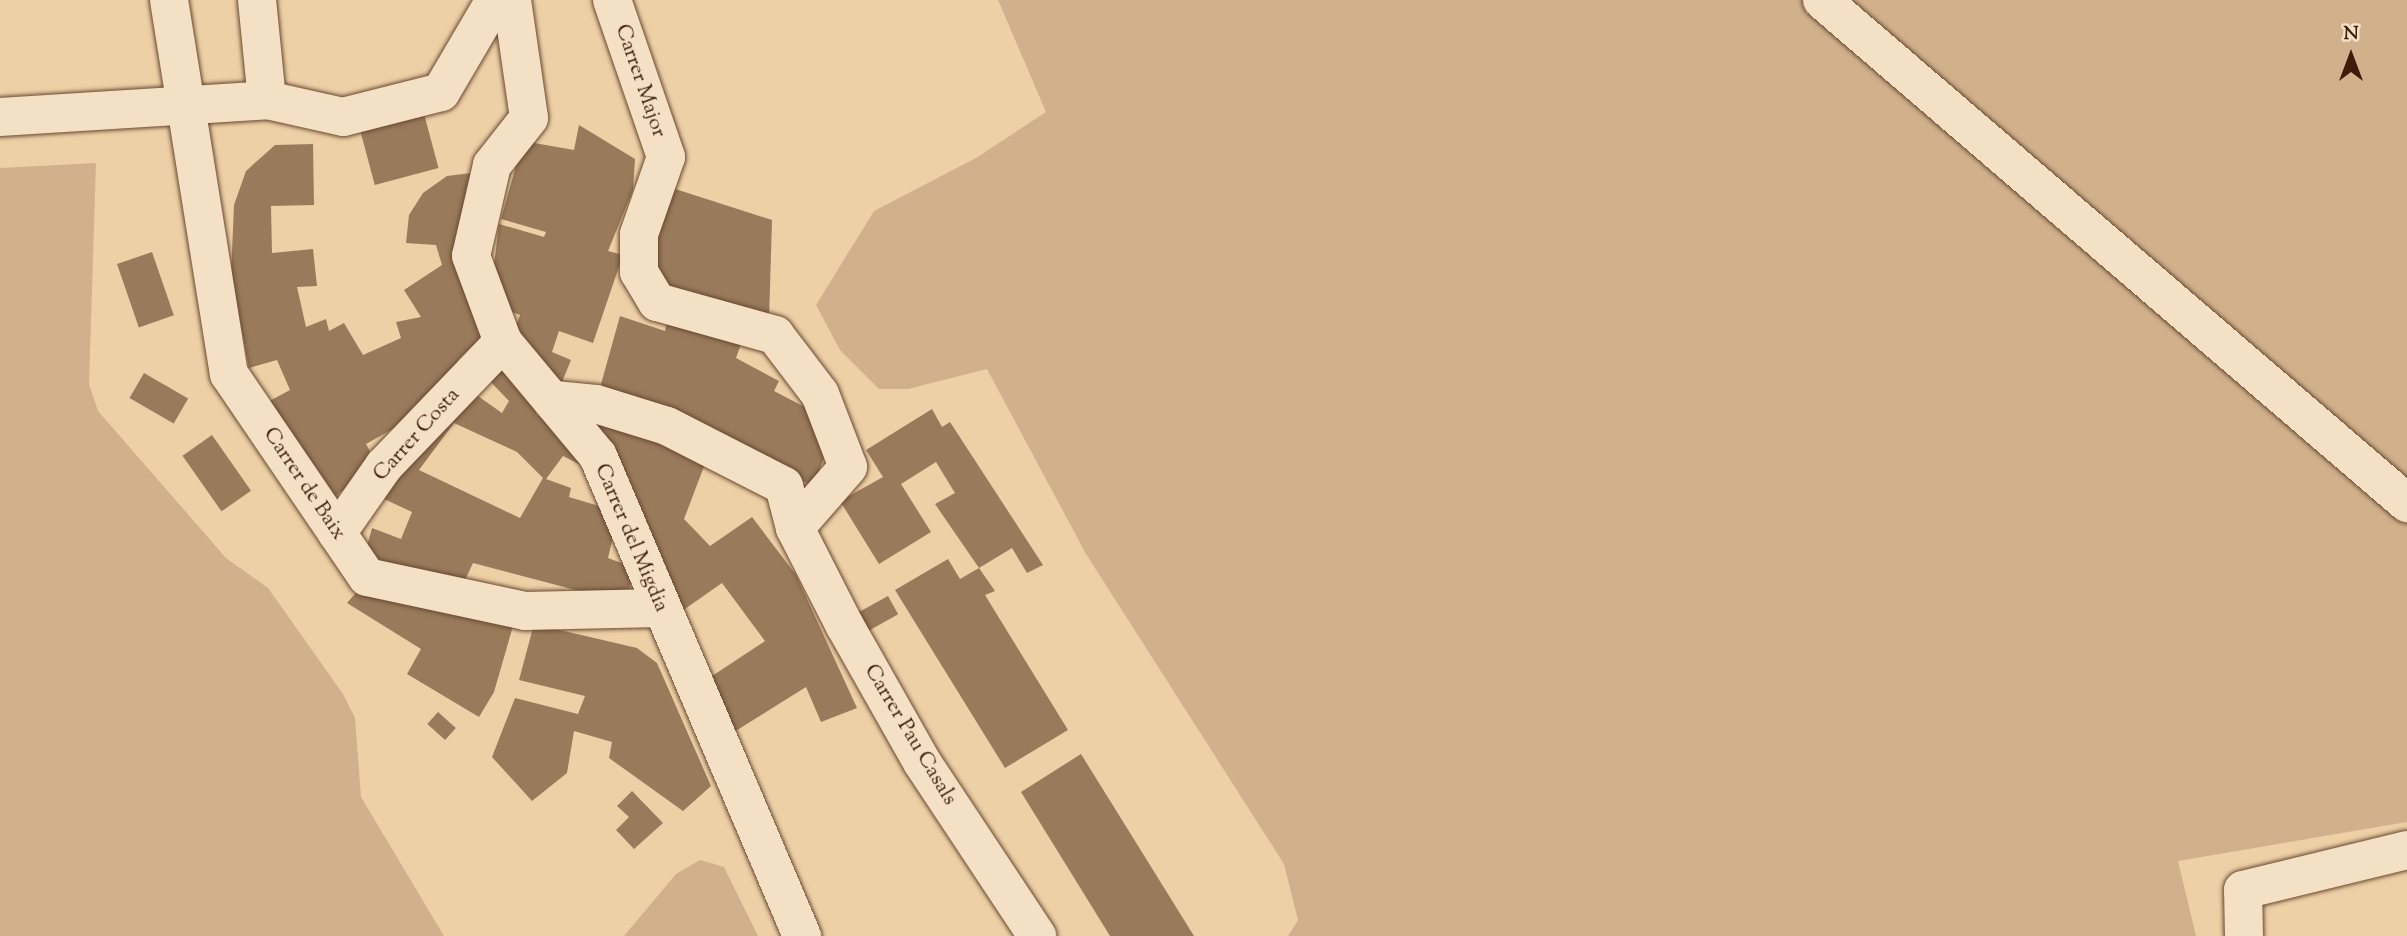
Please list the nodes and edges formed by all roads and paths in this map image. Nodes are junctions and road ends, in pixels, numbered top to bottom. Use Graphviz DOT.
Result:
graph roads {
  1 [pos="169,0"];
  2 [pos="257,0"];
  3 [pos="495,0"];
  4 [pos="512,0"];
  5 [pos="612,0"];
  6 [pos="1822,0"];
  7 [pos="185,100"];
  8 [pos="267,100"];
  9 [pos="0,117"];
  10 [pos="503,342"];
  11 [pos="554,400"];
  12 [pos="2407,503"];
  13 [pos="795,528"];
  14 [pos="337,533"];
  15 [pos="661,608"];
  16 [pos="2407,850"];
  17 [pos="802,936"];
  18 [pos="1037,936"];
  19 [pos="2244,936"];
  1 -- 7 [label="street, Carrer de Baix"];
  2 -- 8 [label="street"];
  3 -- 8 [label="street"];
  4 -- 10 [label="street, Carrer del Migdia"];
  5 -- 13 [label="street, Carrer Major"];
  6 -- 12 [label="street"];
  7 -- 8 [label="street"];
  7 -- 9 [label="street"];
  7 -- 14 [label="street, Carrer de Baix"];
  10 -- 11 [label="street, Carrer del Migdia"];
  10 -- 14 [label="street, Carrer Costa"];
  11 -- 13 [label="street, Carrer Pau Casals"];
  11 -- 15 [label="street, Carrer del Migdia"];
  13 -- 18 [label="street, Carrer Pau Casals"];
  14 -- 15 [label="street, Carrer de Baix"];
  15 -- 17 [label="street, Carrer del Migdia"];
  16 -- 19 [label="street"];
}
